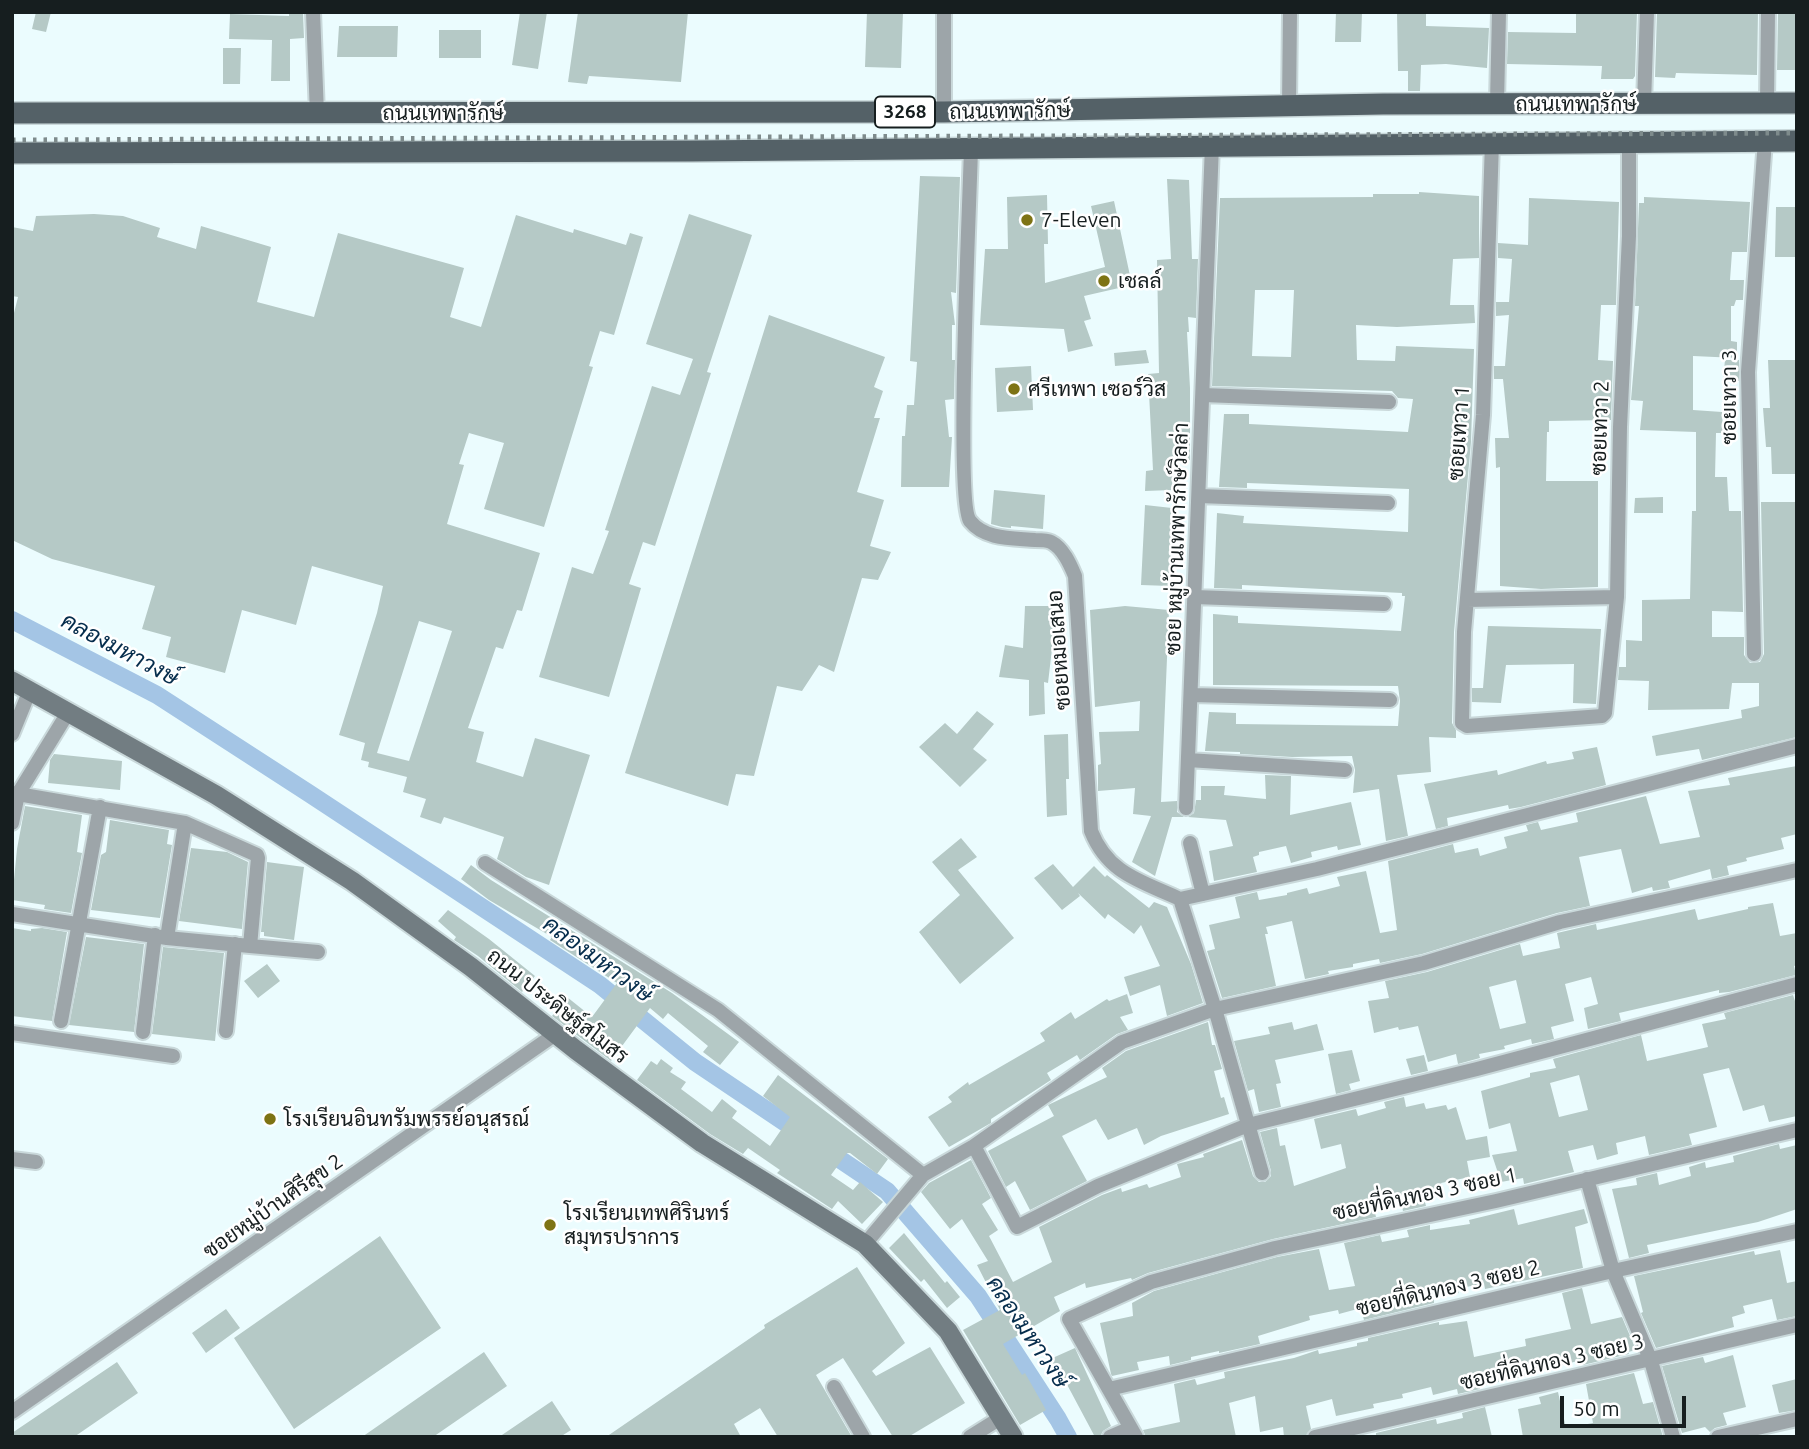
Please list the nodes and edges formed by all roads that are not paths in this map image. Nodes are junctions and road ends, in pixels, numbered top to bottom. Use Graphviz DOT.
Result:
graph roads {
  1 [pos="313,12"];
  2 [pos="944,12"];
  3 [pos="1290,12"];
  4 [pos="1499,12"];
  5 [pos="1647,12"];
  6 [pos="1768,12"];
  7 [pos="1497,103"];
  8 [pos="1767,103"];
  9 [pos="1797,103"];
  10 [pos="1644,104"];
  11 [pos="1289,106"];
  12 [pos="944,112"];
  13 [pos="12,113"];
  14 [pos="317,114"];
  15 [pos="1765,140"];
  16 [pos="1797,141"];
  17 [pos="1492,142"];
  18 [pos="1629,142"];
  19 [pos="1212,145"];
  20 [pos="971,148"];
  21 [pos="12,153"];
  22 [pos="1203,395"];
  23 [pos="1389,402"];
  24 [pos="1199,496"];
  25 [pos="1388,503"];
  26 [pos="1195,597"];
  27 [pos="1617,597"];
  28 [pos="1467,600"];
  29 [pos="1384,604"];
  30 [pos="1754,654"];
  31 [pos="21,685"];
  32 [pos="1192,695"];
  33 [pos="1390,701"];
  34 [pos="69,711"];
  35 [pos="1464,725"];
  36 [pos="12,734"];
  37 [pos="1797,746"];
  38 [pos="1188,760"];
  39 [pos="1345,770"];
  40 [pos="15,794"];
  41 [pos="100,807"];
  42 [pos="1186,808"];
  43 [pos="12,823"];
  44 [pos="185,823"];
  45 [pos="1190,843"];
  46 [pos="485,863"];
  47 [pos="1797,870"];
  48 [pos="1203,894"];
  49 [pos="1180,899"];
  50 [pos="12,914"];
  51 [pos="78,924"];
  52 [pos="161,937"];
  53 [pos="242,945"];
  54 [pos="318,952"];
  55 [pos="1797,985"];
  56 [pos="1215,1009"];
  57 [pos="61,1021"];
  58 [pos="226,1031"];
  59 [pos="144,1032"];
  60 [pos="12,1033"];
  61 [pos="556,1033"];
  62 [pos="173,1056"];
  63 [pos="1248,1125"];
  64 [pos="1797,1130"];
  65 [pos="974,1146"];
  66 [pos="12,1159"];
  67 [pos="36,1162"];
  68 [pos="1262,1173"];
  69 [pos="922,1177"];
  70 [pos="1587,1179"];
  71 [pos="1797,1231"];
  72 [pos="865,1244"];
  73 [pos="1613,1271"];
  74 [pos="1797,1325"];
  75 [pos="1651,1361"];
  76 [pos="834,1387"];
  77 [pos="1109,1389"];
  78 [pos="12,1412"];
  79 [pos="1002,1417"];
  80 [pos="1797,1419"];
  81 [pos="1134,1432"];
  82 [pos="863,1437"];
  83 [pos="970,1437"];
  84 [pos="1013,1437"];
  85 [pos="1110,1437"];
  86 [pos="1315,1437"];
  87 [pos="1673,1437"];
  88 [pos="1718,1437"];
  1 -- 14 [label="street"];
  2 -- 12 [label="street"];
  3 -- 11 [label="street"];
  4 -- 7 [label="street"];
  5 -- 10 [label="street"];
  6 -- 8 [label="street"];
  7 -- 10 [label="main road, ถนนเทพารักษ์ / 3268"];
  7 -- 11 [label="main road, ถนนเทพารักษ์ / 3268"];
  8 -- 9 [label="main road, ถนนเทพารักษ์ / 3268"];
  8 -- 10 [label="main road, ถนนเทพารักษ์ / 3268"];
  11 -- 12 [label="main road, ถนนเทพารักษ์ / 3268"];
  12 -- 14 [label="main road, ถนนเทพารักษ์ / 3268"];
  13 -- 14 [label="main road, ถนนเทพารักษ์ / 3268"];
  15 -- 16 [label="main road, ถนนเทพารักษ์ / 3268"];
  15 -- 18 [label="main road, ถนนเทพารักษ์ / 3268"];
  15 -- 30 [label="street, ซอยเทวา 3"];
  17 -- 18 [label="main road, ถนนเทพารักษ์ / 3268"];
  17 -- 19 [label="main road, ถนนเทพารักษ์ / 3268"];
  17 -- 28 [label="street, ซอยเทวา 1"];
  18 -- 27 [label="street, ซอยเทวา 2"];
  19 -- 20 [label="main road, ถนนเทพารักษ์ / 3268"];
  19 -- 22 [label="street, ซอย หมู่บ้านเทพารักษ์วิลล่า"];
  20 -- 21 [label="main road, ถนนเทพารักษ์ / 3268"];
  20 -- 49 [label="street, ซอยหมอเสนอ"];
  22 -- 23 [label="street"];
  22 -- 24 [label="street, ซอย หมู่บ้านเทพารักษ์วิลล่า"];
  24 -- 25 [label="street"];
  24 -- 26 [label="street, ซอย หมู่บ้านเทพารักษ์วิลล่า"];
  26 -- 29 [label="street"];
  26 -- 32 [label="street, ซอย หมู่บ้านเทพารักษ์วิลล่า"];
  27 -- 28 [label="street"];
  27 -- 35 [label="street, ซอยเทวา 2"];
  28 -- 35 [label="street, ซอยเทวา 1"];
  31 -- 34 [label="street, ถนน ประดิษฐ์สโมสร"];
  31 -- 36 [label="street"];
  32 -- 33 [label="street"];
  32 -- 38 [label="street, ซอย หมู่บ้านเทพารักษ์วิลล่า"];
  34 -- 40 [label="street"];
  34 -- 61 [label="street, ถนน ประดิษฐ์สโมสร"];
  37 -- 48 [label="street"];
  38 -- 39 [label="street"];
  38 -- 42 [label="street, ซอย หมู่บ้านเทพารักษ์วิลล่า"];
  40 -- 41 [label="street"];
  40 -- 43 [label="street"];
  41 -- 44 [label="street"];
  41 -- 51 [label="street"];
  44 -- 52 [label="street"];
  44 -- 53 [label="street"];
  45 -- 48 [label="street"];
  46 -- 69 [label="street"];
  47 -- 56 [label="street"];
  48 -- 49 [label="street"];
  49 -- 56 [label="street"];
  50 -- 51 [label="street"];
  51 -- 52 [label="street"];
  51 -- 57 [label="street"];
  52 -- 53 [label="street"];
  52 -- 59 [label="street"];
  53 -- 54 [label="street"];
  53 -- 58 [label="street"];
  55 -- 63 [label="street"];
  56 -- 63 [label="street"];
  56 -- 65 [label="street"];
  60 -- 62 [label="street"];
  61 -- 72 [label="street, ถนน ประดิษฐ์สโมสร"];
  61 -- 78 [label="street, ซอยหมู่บ้านศิรีสุข 2"];
  63 -- 65 [label="street"];
  63 -- 68 [label="street"];
  64 -- 70 [label="street, ซอยที่ดินทอง 3 ซอย 1"];
  65 -- 69 [label="street"];
  66 -- 67 [label="street"];
  69 -- 72 [label="street"];
  70 -- 73 [label="street"];
  70 -- 77 [label="street, ซอยที่ดินทอง 3 ซอย 1"];
  71 -- 73 [label="street, ซอยที่ดินทอง 3 ซอย 2"];
  72 -- 79 [label="street, ถนน ประดิษฐ์สโมสร"];
  73 -- 75 [label="street"];
  73 -- 77 [label="street, ซอยที่ดินทอง 3 ซอย 2"];
  74 -- 75 [label="street, ซอยที่ดินทอง 3 ซอย 3"];
  75 -- 86 [label="street, ซอยที่ดินทอง 3 ซอย 3"];
  75 -- 87 [label="street"];
  76 -- 82 [label="street"];
  77 -- 81 [label="street"];
  79 -- 83 [label="street"];
  79 -- 84 [label="street, ถนน ประดิษฐ์สโมสร"];
  80 -- 88 [label="street"];
  81 -- 85 [label="street"];
}
